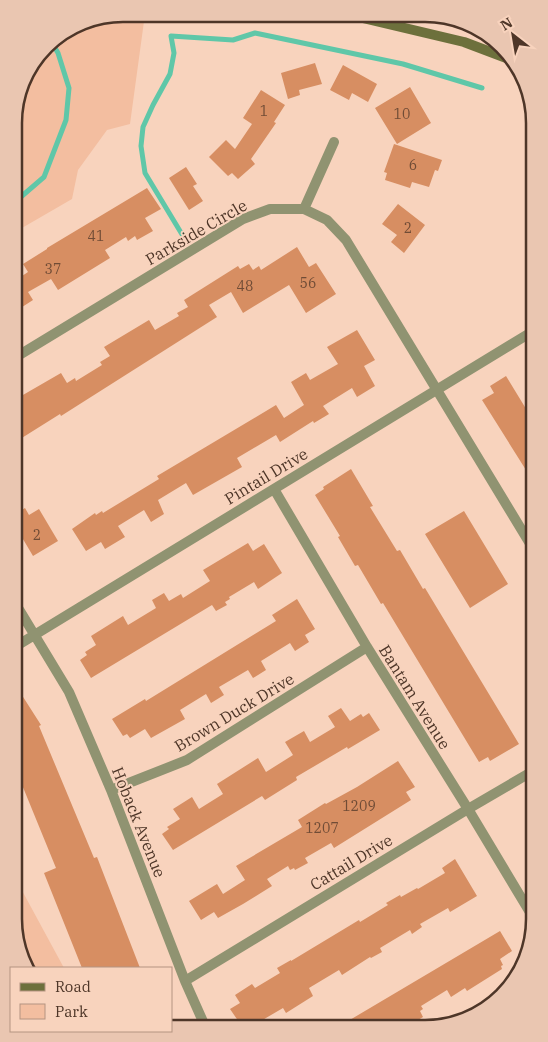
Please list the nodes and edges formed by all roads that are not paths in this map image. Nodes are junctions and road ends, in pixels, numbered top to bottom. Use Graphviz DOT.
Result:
graph roads {
  1 [pos="380,22"];
  2 [pos="488,51"];
  3 [pos="334,142"];
  4 [pos="304,209"];
  5 [pos="526,336"];
  6 [pos="22,353"];
  7 [pos="436,390"];
  8 [pos="274,489"];
  9 [pos="525,536"];
  10 [pos="22,613"];
  11 [pos="35,635"];
  12 [pos="22,643"];
  13 [pos="367,647"];
  14 [pos="525,776"];
  15 [pos="111,790"];
  16 [pos="468,809"];
  17 [pos="525,904"];
  18 [pos="185,981"];
  19 [pos="202,1020"];
  1 -- 2 [label="main road"];
  3 -- 4 [label="street"];
  4 -- 6 [label="street, Parkside Circle"];
  4 -- 7 [label="street, Parkside Circle"];
  5 -- 7 [label="street, Pintail Drive"];
  7 -- 8 [label="street, Pintail Drive"];
  7 -- 9 [label="street, Parkside Circle"];
  8 -- 11 [label="street, Pintail Drive"];
  8 -- 13 [label="street, Bantam Avenue"];
  10 -- 11 [label="street"];
  11 -- 12 [label="street, Pintail Drive"];
  11 -- 15 [label="street, Hoback Avenue"];
  13 -- 15 [label="street, Brown Duck Drive"];
  13 -- 16 [label="street, Bantam Avenue"];
  14 -- 16 [label="street, Cattail Drive"];
  15 -- 18 [label="street, Hoback Avenue"];
  16 -- 17 [label="street, Bantam Avenue"];
  16 -- 18 [label="street, Cattail Drive"];
  18 -- 19 [label="street, Hoback Avenue"];
}
